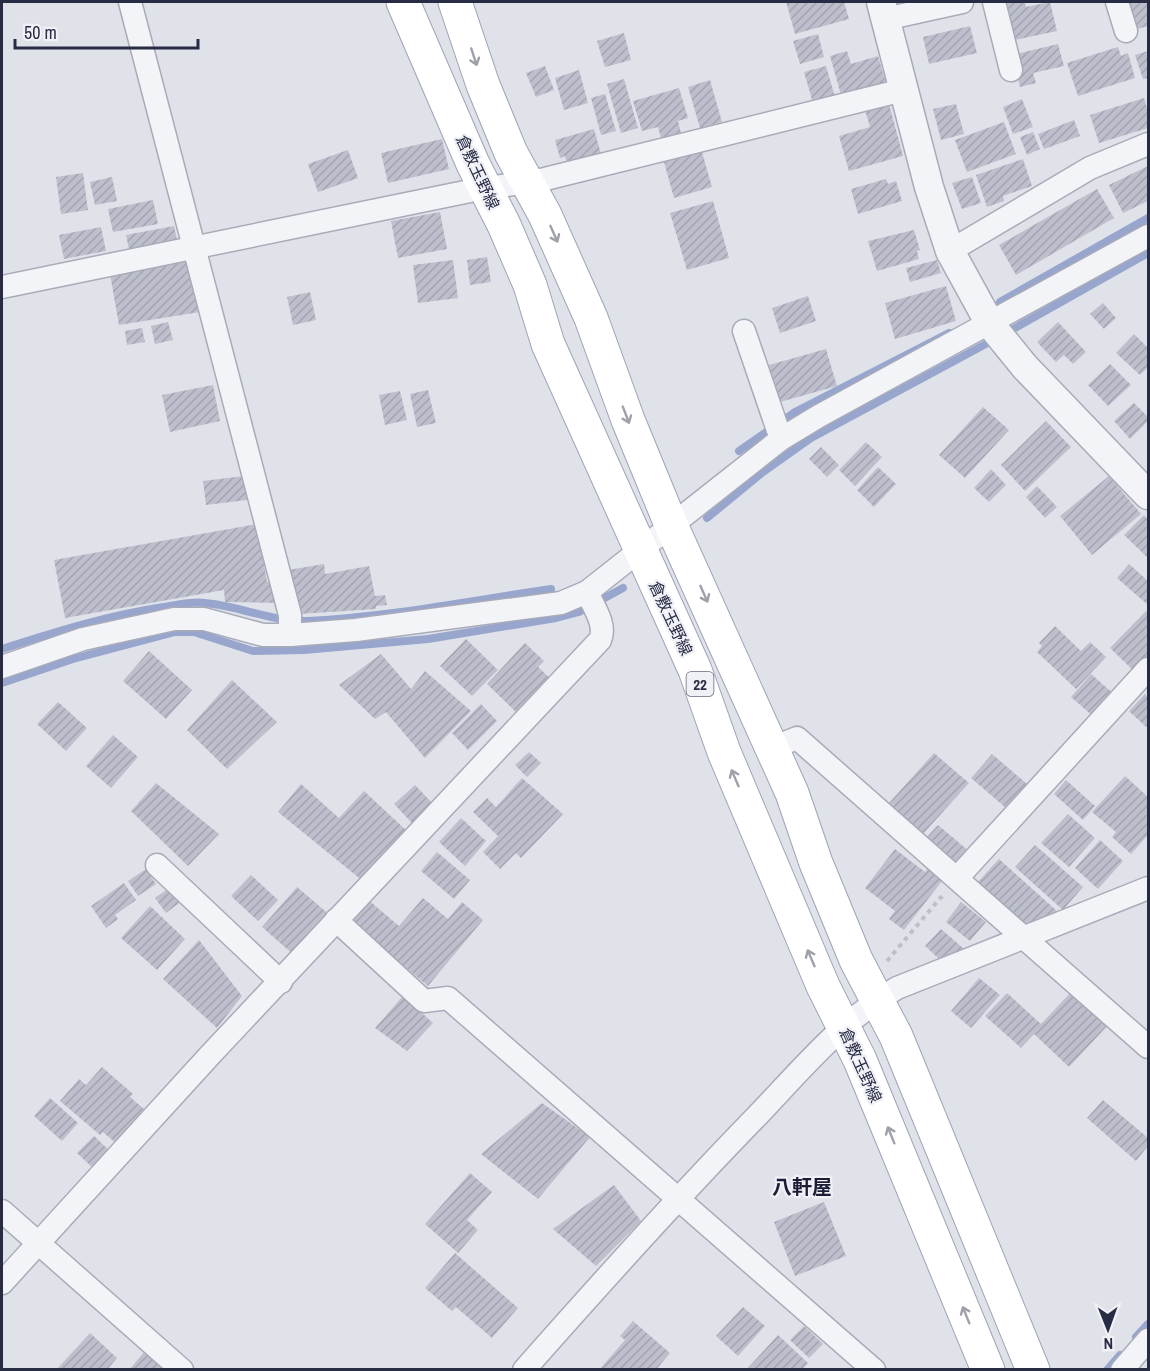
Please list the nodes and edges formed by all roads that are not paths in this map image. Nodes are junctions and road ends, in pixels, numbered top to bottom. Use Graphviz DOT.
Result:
graph roads {
  1 [pos="130,2"];
  2 [pos="404,2"];
  3 [pos="455,2"];
  4 [pos="962,2"];
  5 [pos="994,2"];
  6 [pos="1117,2"];
  7 [pos="883,10"];
  8 [pos="1126,31"];
  9 [pos="1011,70"];
  10 [pos="903,90"];
  11 [pos="1149,144"];
  12 [pos="526,182"];
  13 [pos="485,188"];
  14 [pos="1149,236"];
  15 [pos="194,249"];
  16 [pos="950,250"];
  17 [pos="2,287"];
  18 [pos="744,331"];
  19 [pos="998,334"];
  20 [pos="777,429"];
  21 [pos="1149,495"];
  22 [pos="672,527"];
  23 [pos="640,552"];
  24 [pos="591,602"];
  25 [pos="290,625"];
  26 [pos="2,667"];
  27 [pos="1149,669"];
  28 [pos="772,748"];
  29 [pos="157,865"];
  30 [pos="958,877"];
  31 [pos="1149,888"];
  32 [pos="336,920"];
  33 [pos="1025,936"];
  34 [pos="281,982"];
  35 [pos="876,1000"];
  36 [pos="844,1026"];
  37 [pos="1149,1047"];
  38 [pos="679,1197"];
  39 [pos="2,1210"];
  40 [pos="38,1243"];
  41 [pos="2,1283"];
  42 [pos="1149,1340"];
  43 [pos="182,1370"];
  44 [pos="524,1370"];
  45 [pos="874,1370"];
  46 [pos="988,1370"];
  47 [pos="1033,1370"];
  48 [pos="1122,1370"];
  1 -- 15 [label="street"];
  2 -- 13 [label="main road, 倉敷玉野線 / 22"];
  3 -- 12 [label="main road, 22, one-way"];
  4 -- 7 [label="street"];
  5 -- 9 [label="street"];
  6 -- 8 [label="street"];
  7 -- 10 [label="street"];
  10 -- 12 [label="street"];
  10 -- 16 [label="street"];
  11 -- 16 [label="street"];
  12 -- 13 [label="street"];
  12 -- 22 [label="main road, 22, one-way"];
  13 -- 15 [label="street"];
  13 -- 23 [label="main road, 倉敷玉野線 / 22"];
  14 -- 19 [label="street"];
  15 -- 17 [label="street"];
  15 -- 25 [label="street"];
  16 -- 19 [label="street"];
  18 -- 20 [label="street"];
  19 -- 20 [label="street"];
  19 -- 21 [label="street"];
  20 -- 22 [label="street"];
  22 -- 23 [label="street"];
  22 -- 28 [label="main road, 22, one-way"];
  23 -- 24 [label="street"];
  36 -- 23 [label="main road, 倉敷玉野線 / 22, one-way"];
  24 -- 25 [label="street"];
  24 -- 32 [label="street"];
  25 -- 26 [label="street"];
  27 -- 30 [label="street"];
  28 -- 30 [label="street"];
  28 -- 35 [label="main road, 22"];
  29 -- 34 [label="street"];
  30 -- 33 [label="street"];
  31 -- 33 [label="street"];
  32 -- 34 [label="street"];
  32 -- 38 [label="street"];
  33 -- 35 [label="street"];
  33 -- 37 [label="street"];
  34 -- 40 [label="street"];
  35 -- 36 [label="street"];
  35 -- 47 [label="main road, 22"];
  36 -- 38 [label="street"];
  46 -- 36 [label="main road, 倉敷玉野線 / 22, one-way"];
  38 -- 44 [label="street"];
  38 -- 45 [label="street"];
  39 -- 40 [label="street"];
  40 -- 41 [label="street"];
  40 -- 43 [label="street"];
  42 -- 48 [label="street"];
}
